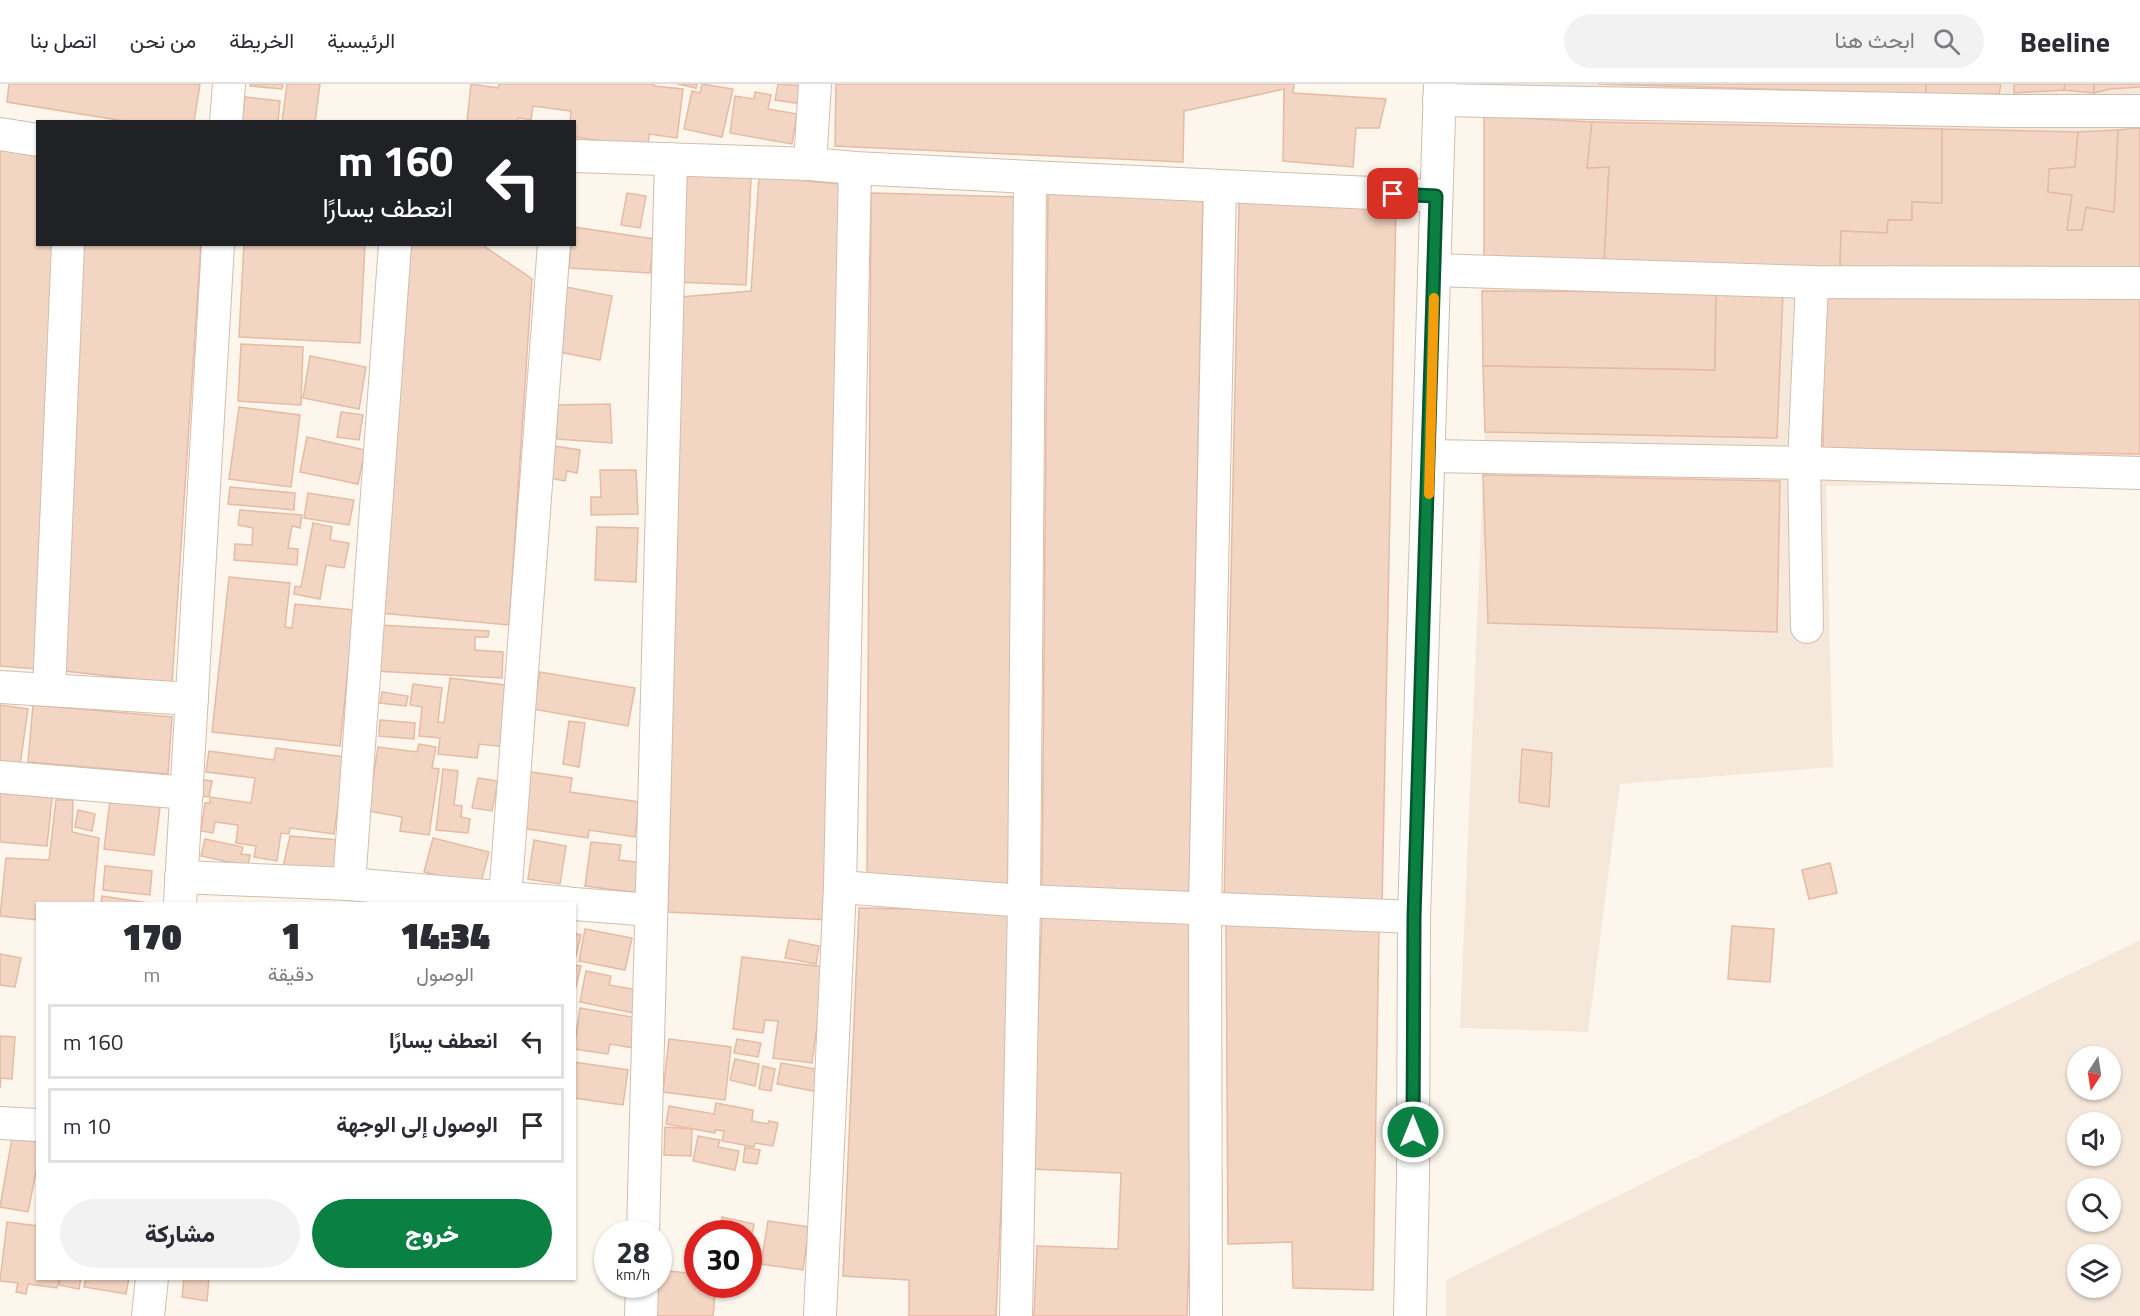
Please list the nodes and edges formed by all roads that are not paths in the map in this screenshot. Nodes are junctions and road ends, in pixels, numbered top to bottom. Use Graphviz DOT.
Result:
graph roads {
  1 [pos="229,84"];
  2 [pos="815,84"];
  3 [pos="1439,92"];
  4 [pos="2140,111"];
  5 [pos="226,120"];
  6 [pos="0,134"];
  7 [pos="36,140"];
  8 [pos="576,156"];
  9 [pos="671,159"];
  10 [pos="810,164"];
  11 [pos="855,168"];
  12 [pos="1030,177"];
  13 [pos="1220,186"];
  14 [pos="1436,196"];
  15 [pos="68,246"];
  16 [pos="218,246"];
  17 [pos="395,246"];
  18 [pos="554,246"];
  19 [pos="1434,270"];
  20 [pos="1812,282"];
  21 [pos="2140,283"];
  22 [pos="1430,456"];
  23 [pos="1804,463"];
  24 [pos="2140,473"];
  25 [pos="1807,627"];
  26 [pos="0,687"];
  27 [pos="49,690"];
  28 [pos="192,699"];
  29 [pos="0,777"];
  30 [pos="187,793"];
  31 [pos="349,884"];
  32 [pos="840,887"];
  33 [pos="180,890"];
  34 [pos="505,898"];
  35 [pos="1024,901"];
  36 [pos="555,902"];
  37 [pos="576,904"];
  38 [pos="1205,909"];
  39 [pos="651,910"];
  40 [pos="1414,917"];
  41 [pos="0,1123"];
  42 [pos="36,1125"];
  43 [pos="643,1220"];
  44 [pos="152,1280"];
  45 [pos="642,1298"];
  46 [pos="148,1316"];
  47 [pos="641,1316"];
  48 [pos="820,1316"];
  49 [pos="1016,1316"];
  50 [pos="1206,1316"];
  51 [pos="1410,1316"];
  1 -- 5 [label="street"];
  2 -- 10 [label="street"];
  3 -- 4 [label="street"];
  3 -- 14 [label="street"];
  6 -- 7 [label="street"];
  8 -- 9 [label="street"];
  9 -- 10 [label="street"];
  9 -- 39 [label="street"];
  10 -- 11 [label="street"];
  11 -- 12 [label="street"];
  11 -- 32 [label="street"];
  12 -- 13 [label="street"];
  12 -- 35 [label="street"];
  13 -- 14 [label="street"];
  13 -- 38 [label="street"];
  14 -- 19 [label="street"];
  15 -- 27 [label="street"];
  16 -- 28 [label="street"];
  17 -- 31 [label="street"];
  18 -- 34 [label="street"];
  19 -- 20 [label="street"];
  19 -- 22 [label="street"];
  20 -- 21 [label="street"];
  20 -- 23 [label="street"];
  22 -- 23 [label="street"];
  22 -- 40 [label="street"];
  23 -- 24 [label="street"];
  23 -- 25 [label="street"];
  26 -- 27 [label="street"];
  27 -- 28 [label="street"];
  28 -- 30 [label="street"];
  29 -- 30 [label="street"];
  30 -- 33 [label="street"];
  31 -- 33 [label="street"];
  31 -- 34 [label="street"];
  32 -- 35 [label="street"];
  32 -- 48 [label="street"];
  34 -- 36 [label="street"];
  35 -- 38 [label="street"];
  35 -- 49 [label="street"];
  37 -- 39 [label="street"];
  38 -- 40 [label="street"];
  38 -- 50 [label="street"];
  39 -- 43 [label="street"];
  40 -- 51 [label="street"];
  41 -- 42 [label="street"];
  44 -- 46 [label="street"];
  45 -- 47 [label="street"];
}
